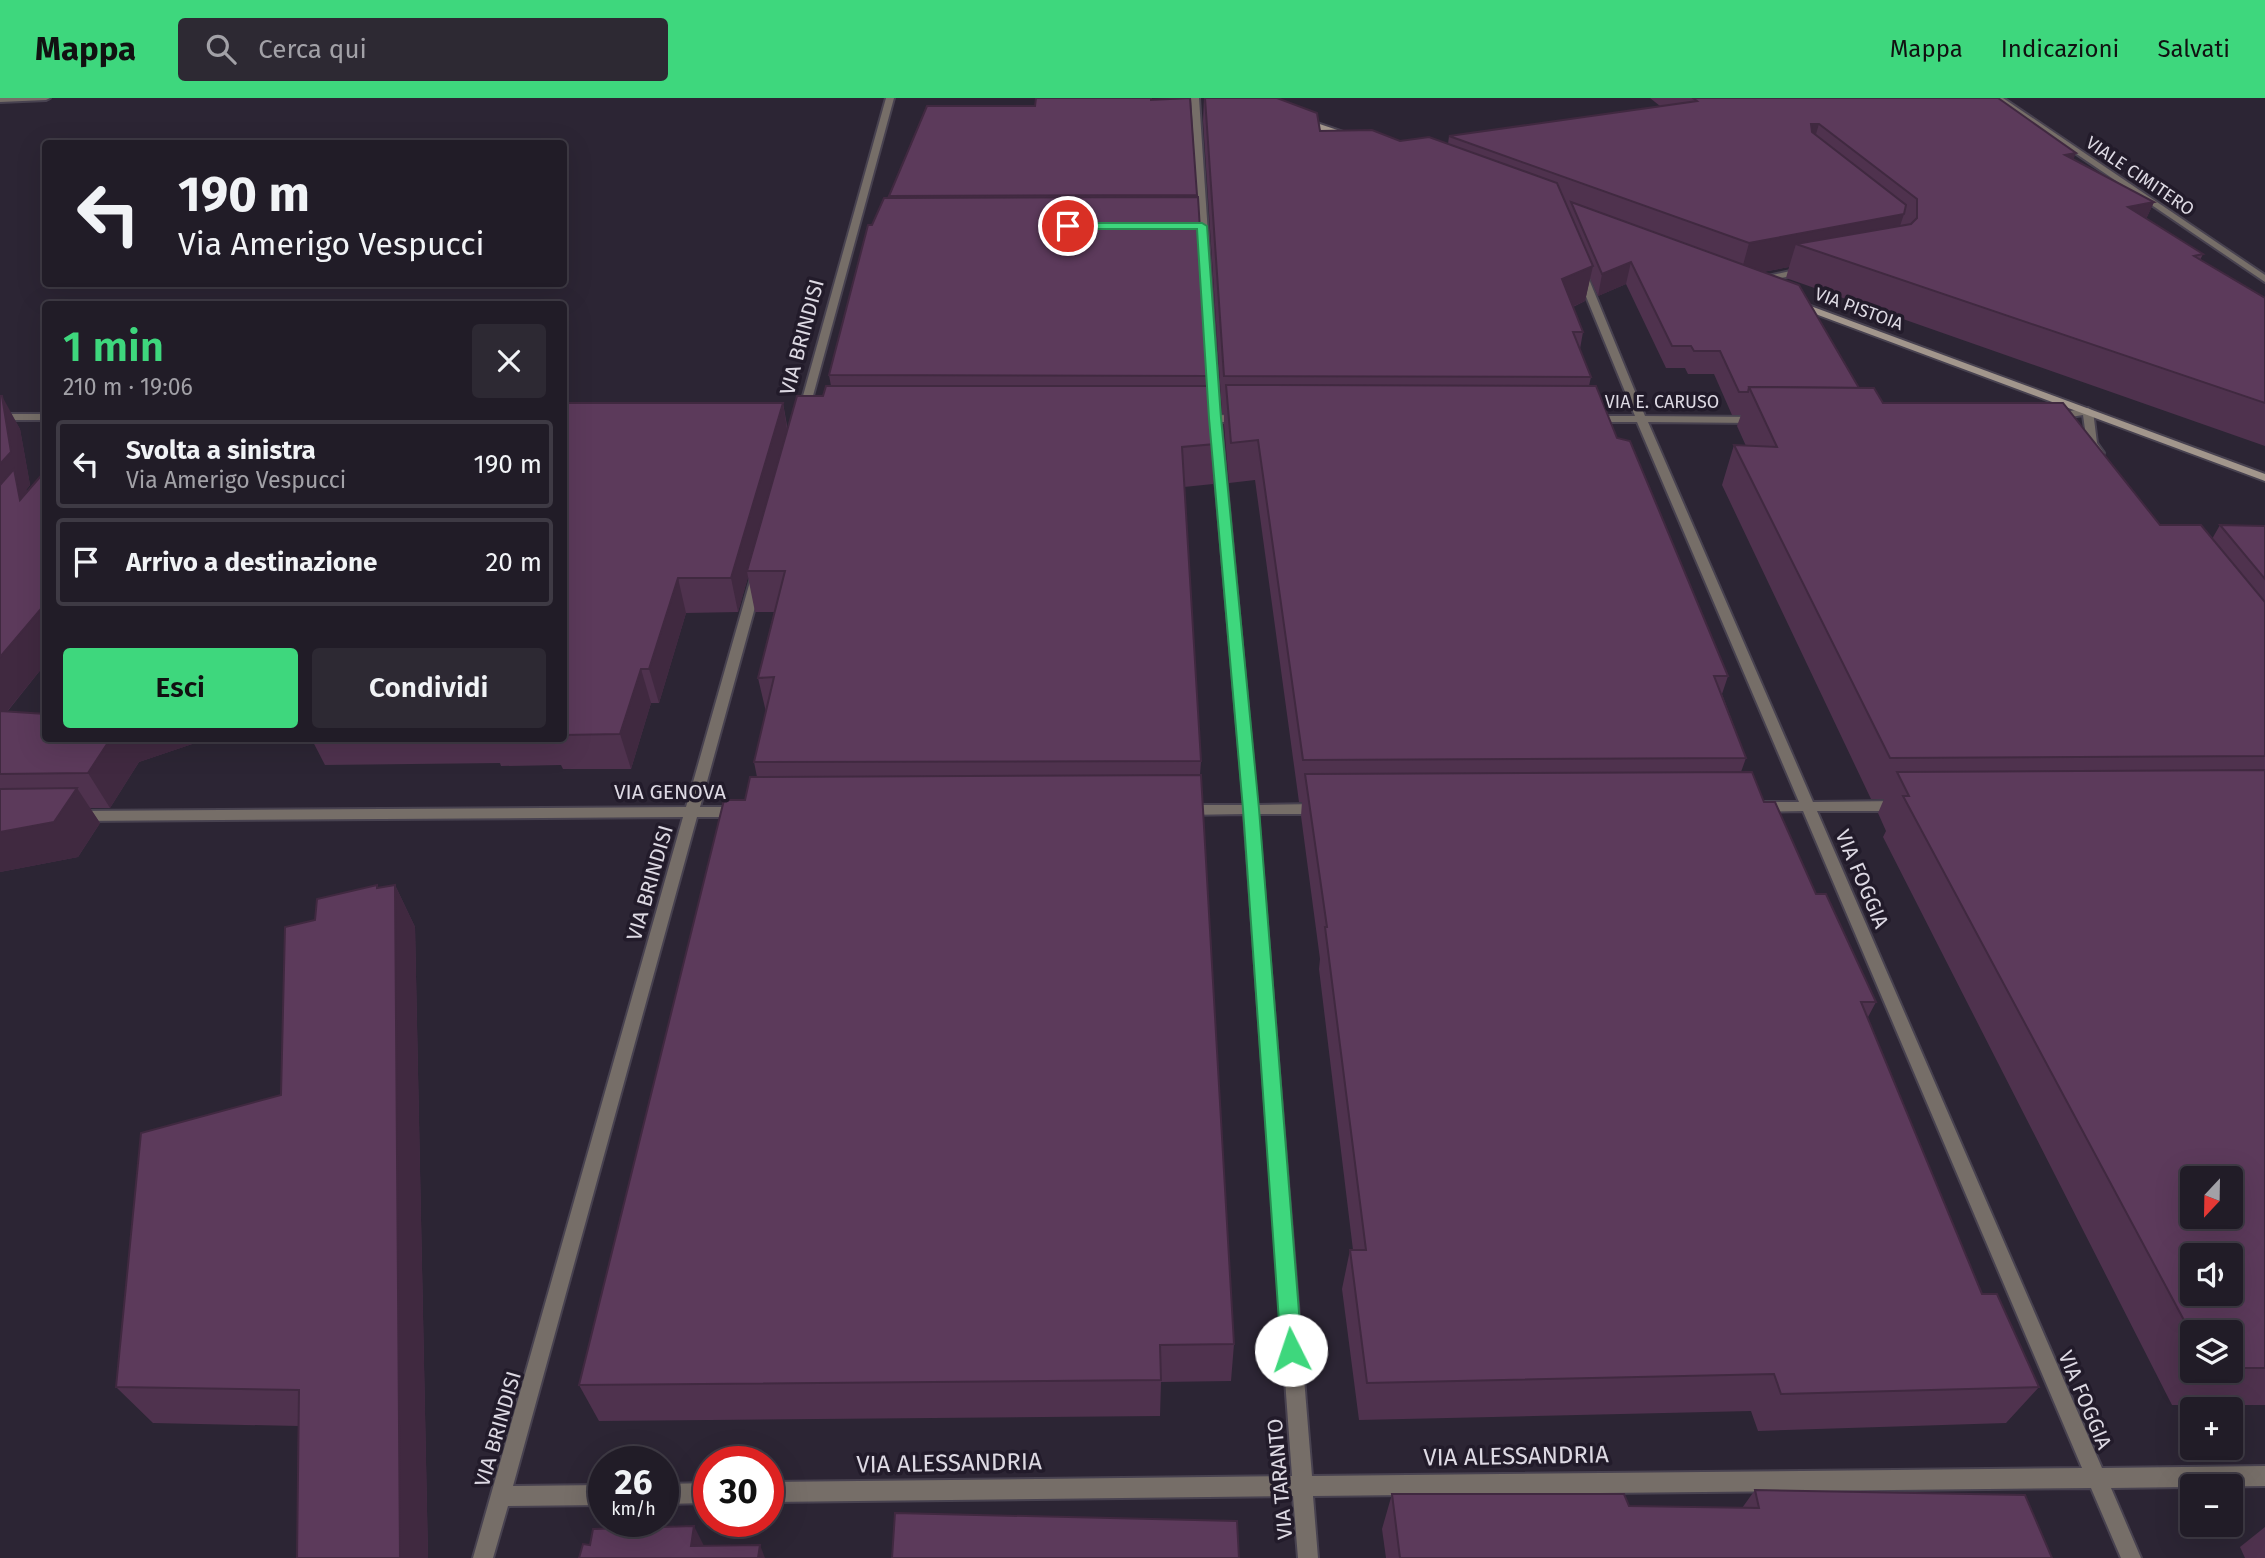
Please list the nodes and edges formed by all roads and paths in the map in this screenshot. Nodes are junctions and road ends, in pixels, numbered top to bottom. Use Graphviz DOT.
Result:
graph roads {
  1 [pos="46,98"];
  2 [pos="890,98"];
  3 [pos="1195,98"];
  4 [pos="1998,98"];
  5 [pos="0,100"];
  6 [pos="1297,118"];
  7 [pos="1362,142"];
  8 [pos="1573,253"];
  9 [pos="1808,270"];
  10 [pos="2265,279"];
  11 [pos="1740,282"];
  12 [pos="1765,292"];
  13 [pos="1791,301"];
  14 [pos="2088,411"];
  15 [pos="0,417"];
  16 [pos="42,417"];
  17 [pos="1188,418"];
  18 [pos="1215,418"];
  19 [pos="1256,419"];
  20 [pos="1573,419"];
  21 [pos="1641,419"];
  22 [pos="2040,419"];
  23 [pos="1766,420"];
  24 [pos="801,421"];
  25 [pos="2108,464"];
  26 [pos="2265,478"];
  27 [pos="762,563"];
  28 [pos="1809,806"];
  29 [pos="1919,806"];
  30 [pos="1739,807"];
  31 [pos="1251,809"];
  32 [pos="1335,809"];
  33 [pos="1167,810"];
  34 [pos="762,812"];
  35 [pos="692,813"];
  36 [pos="69,816"];
  37 [pos="2265,1476"];
  38 [pos="2095,1477"];
  39 [pos="1301,1485"];
  40 [pos="784,1492"];
  41 [pos="588,1495"];
  42 [pos="501,1496"];
  43 [pos="483,1558"];
  44 [pos="1308,1558"];
  45 [pos="2130,1558"];
  1 -- 5 [label="street"];
  2 -- 24 [label="street, VIA BRINDISI"];
  3 -- 18 [label="street, VIA TARANTO"];
  4 -- 10 [label="street, VIALE CIMITERO"];
  6 -- 7 [label="street"];
  8 -- 21 [label="street, VIA FOGGIA"];
  9 -- 11 [label="street"];
  11 -- 12 [label="street"];
  13 -- 14 [label="street, VIA PISTOIA"];
  14 -- 22 [label="street"];
  14 -- 25 [label="street"];
  14 -- 26 [label="street, VIA PISTOIA"];
  15 -- 16 [label="street"];
  17 -- 18 [label="street"];
  18 -- 19 [label="street"];
  18 -- 31 [label="street, VIA TARANTO"];
  20 -- 21 [label="street, VIA E. CARUSO"];
  21 -- 23 [label="street, VIA E. CARUSO"];
  21 -- 28 [label="street, VIA FOGGIA"];
  27 -- 35 [label="street, VIA BRINDISI"];
  28 -- 29 [label="street"];
  28 -- 30 [label="street"];
  28 -- 38 [label="street, VIA FOGGIA"];
  31 -- 32 [label="street"];
  31 -- 33 [label="street"];
  31 -- 39 [label="street, VIA TARANTO"];
  34 -- 35 [label="street, VIA GENOVA"];
  35 -- 36 [label="street, VIA GENOVA"];
  35 -- 42 [label="street, VIA BRINDISI"];
  37 -- 38 [label="street, VIA ALESSANDRIA"];
  38 -- 39 [label="street, VIA ALESSANDRIA"];
  38 -- 45 [label="street, VIA FOGGIA"];
  39 -- 40 [label="street, VIA ALESSANDRIA"];
  39 -- 44 [label="street, VIA TARANTO"];
  41 -- 42 [label="street"];
  42 -- 43 [label="street, VIA BRINDISI"];
}
